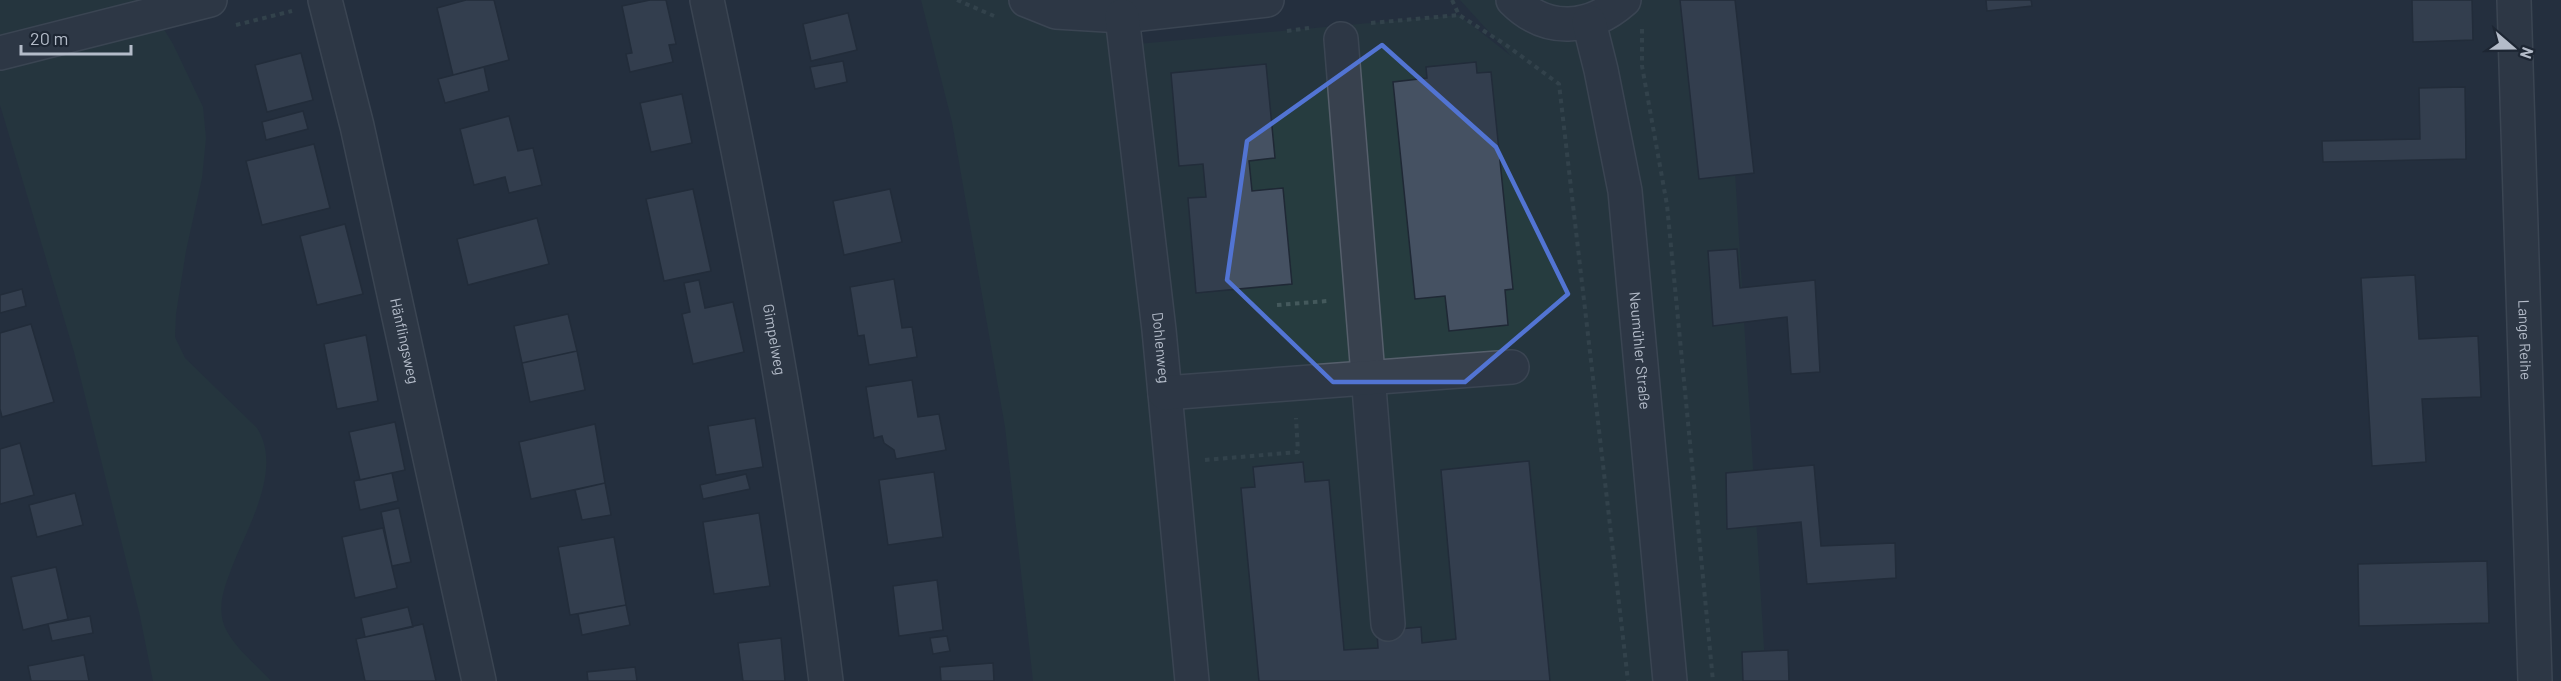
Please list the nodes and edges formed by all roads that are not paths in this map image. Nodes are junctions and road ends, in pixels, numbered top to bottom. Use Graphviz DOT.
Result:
graph roads {
  1 [pos="210,0"];
  2 [pos="325,0"];
  3 [pos="707,0"];
  4 [pos="1026,0"];
  5 [pos="1267,0"];
  6 [pos="1513,0"];
  7 [pos="1624,0"];
  8 [pos="2514,0"];
  9 [pos="1122,16"];
  10 [pos="1589,22"];
  11 [pos="1341,39"];
  12 [pos="0,52"];
  13 [pos="1512,367"];
  14 [pos="1368,378"];
  15 [pos="1165,393"];
  16 [pos="1388,624"];
  17 [pos="479,681"];
  18 [pos="826,681"];
  19 [pos="1191,681"];
  20 [pos="1670,681"];
  21 [pos="2535,681"];
  1 -- 12 [label="street"];
  2 -- 17 [label="street, Hänflingsweg"];
  3 -- 18 [label="street, Gimpelweg"];
  4 -- 9 [label="street"];
  5 -- 9 [label="street"];
  6 -- 10 [label="street"];
  7 -- 10 [label="street"];
  8 -- 21 [label="street, Lange Reihe"];
  9 -- 15 [label="street, Dohlenweg"];
  10 -- 20 [label="street, Neumühler Straße"];
  11 -- 14 [label="street"];
  13 -- 14 [label="street"];
  14 -- 15 [label="street"];
  14 -- 16 [label="street"];
  15 -- 19 [label="street, Dohlenweg"];
}
